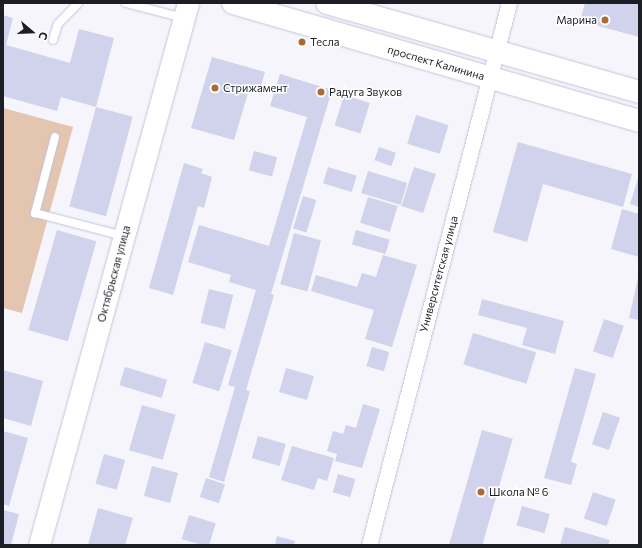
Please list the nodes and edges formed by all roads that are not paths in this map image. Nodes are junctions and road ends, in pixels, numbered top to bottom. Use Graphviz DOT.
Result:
graph roads {
  1 [pos="78,3"];
  2 [pos="126,3"];
  3 [pos="233,3"];
  4 [pos="327,3"];
  5 [pos="509,3"];
  6 [pos="186,10"];
  7 [pos="52,40"];
  8 [pos="496,51"];
  9 [pos="490,78"];
  10 [pos="639,92"];
  11 [pos="639,121"];
  12 [pos="55,137"];
  13 [pos="124,236"];
  14 [pos="39,545"];
  15 [pos="369,545"];
  1 -- 7 [label="lane"];
  2 -- 6 [label="lane"];
  3 -- 9 [label="main road, проспект Калинина"];
  4 -- 8 [label="main road"];
  5 -- 8 [label="street, Университетская улица"];
  6 -- 13 [label="main road, Октябрьская улица"];
  8 -- 9 [label="street, Университетская улица"];
  8 -- 10 [label="main road"];
  9 -- 11 [label="main road, проспект Калинина"];
  9 -- 15 [label="street, Университетская улица"];
  12 -- 13 [label="lane"];
  13 -- 14 [label="main road, Октябрьская улица"];
}
